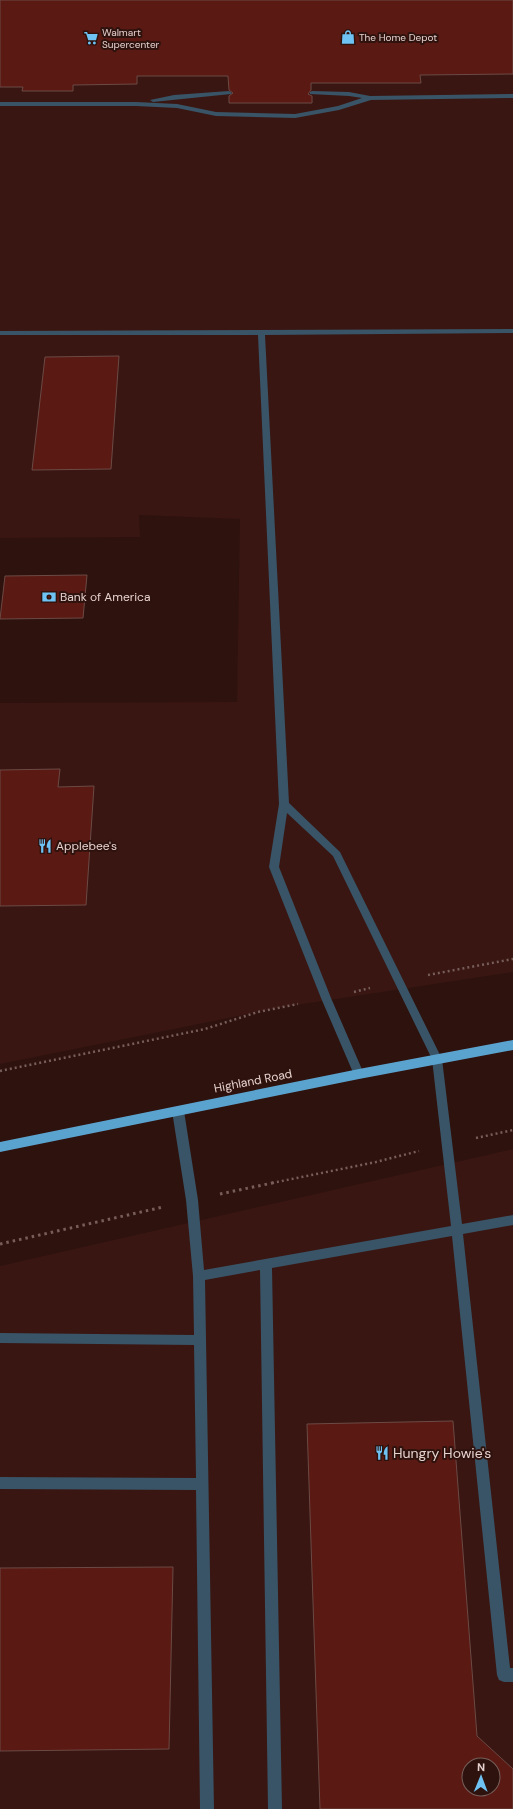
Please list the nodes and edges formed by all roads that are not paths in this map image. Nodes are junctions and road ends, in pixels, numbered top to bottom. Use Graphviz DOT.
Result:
graph roads {
  1 [pos="312,92"];
  2 [pos="229,93"];
  3 [pos="513,96"];
  4 [pos="370,98"];
  5 [pos="0,104"];
  6 [pos="136,104"];
  7 [pos="513,331"];
  8 [pos="261,333"];
  9 [pos="0,334"];
  10 [pos="284,804"];
  11 [pos="513,1045"];
  12 [pos="437,1059"];
  13 [pos="359,1074"];
  14 [pos="178,1111"];
  15 [pos="0,1147"];
  16 [pos="513,1220"];
  17 [pos="456,1230"];
  18 [pos="266,1264"];
  19 [pos="199,1276"];
  20 [pos="0,1338"];
  21 [pos="200,1340"];
  22 [pos="0,1483"];
  23 [pos="202,1484"];
  24 [pos="513,1675"];
  25 [pos="207,1809"];
  26 [pos="275,1809"];
  1 -- 4 [label="lane"];
  2 -- 6 [label="lane"];
  3 -- 4 [label="lane"];
  4 -- 6 [label="lane"];
  5 -- 6 [label="lane"];
  7 -- 8 [label="lane"];
  8 -- 9 [label="lane"];
  8 -- 10 [label="lane"];
  10 -- 12 [label="lane"];
  10 -- 13 [label="lane"];
  11 -- 12 [label="highway, Highland Road"];
  12 -- 13 [label="highway, Highland Road"];
  12 -- 17 [label="lane"];
  13 -- 14 [label="highway, Highland Road"];
  14 -- 15 [label="highway, Highland Road"];
  14 -- 19 [label="lane"];
  16 -- 17 [label="lane"];
  17 -- 18 [label="lane"];
  17 -- 24 [label="lane"];
  18 -- 19 [label="lane"];
  18 -- 26 [label="lane"];
  19 -- 21 [label="lane"];
  20 -- 21 [label="lane"];
  21 -- 23 [label="lane"];
  22 -- 23 [label="lane"];
  23 -- 25 [label="lane"];
}
